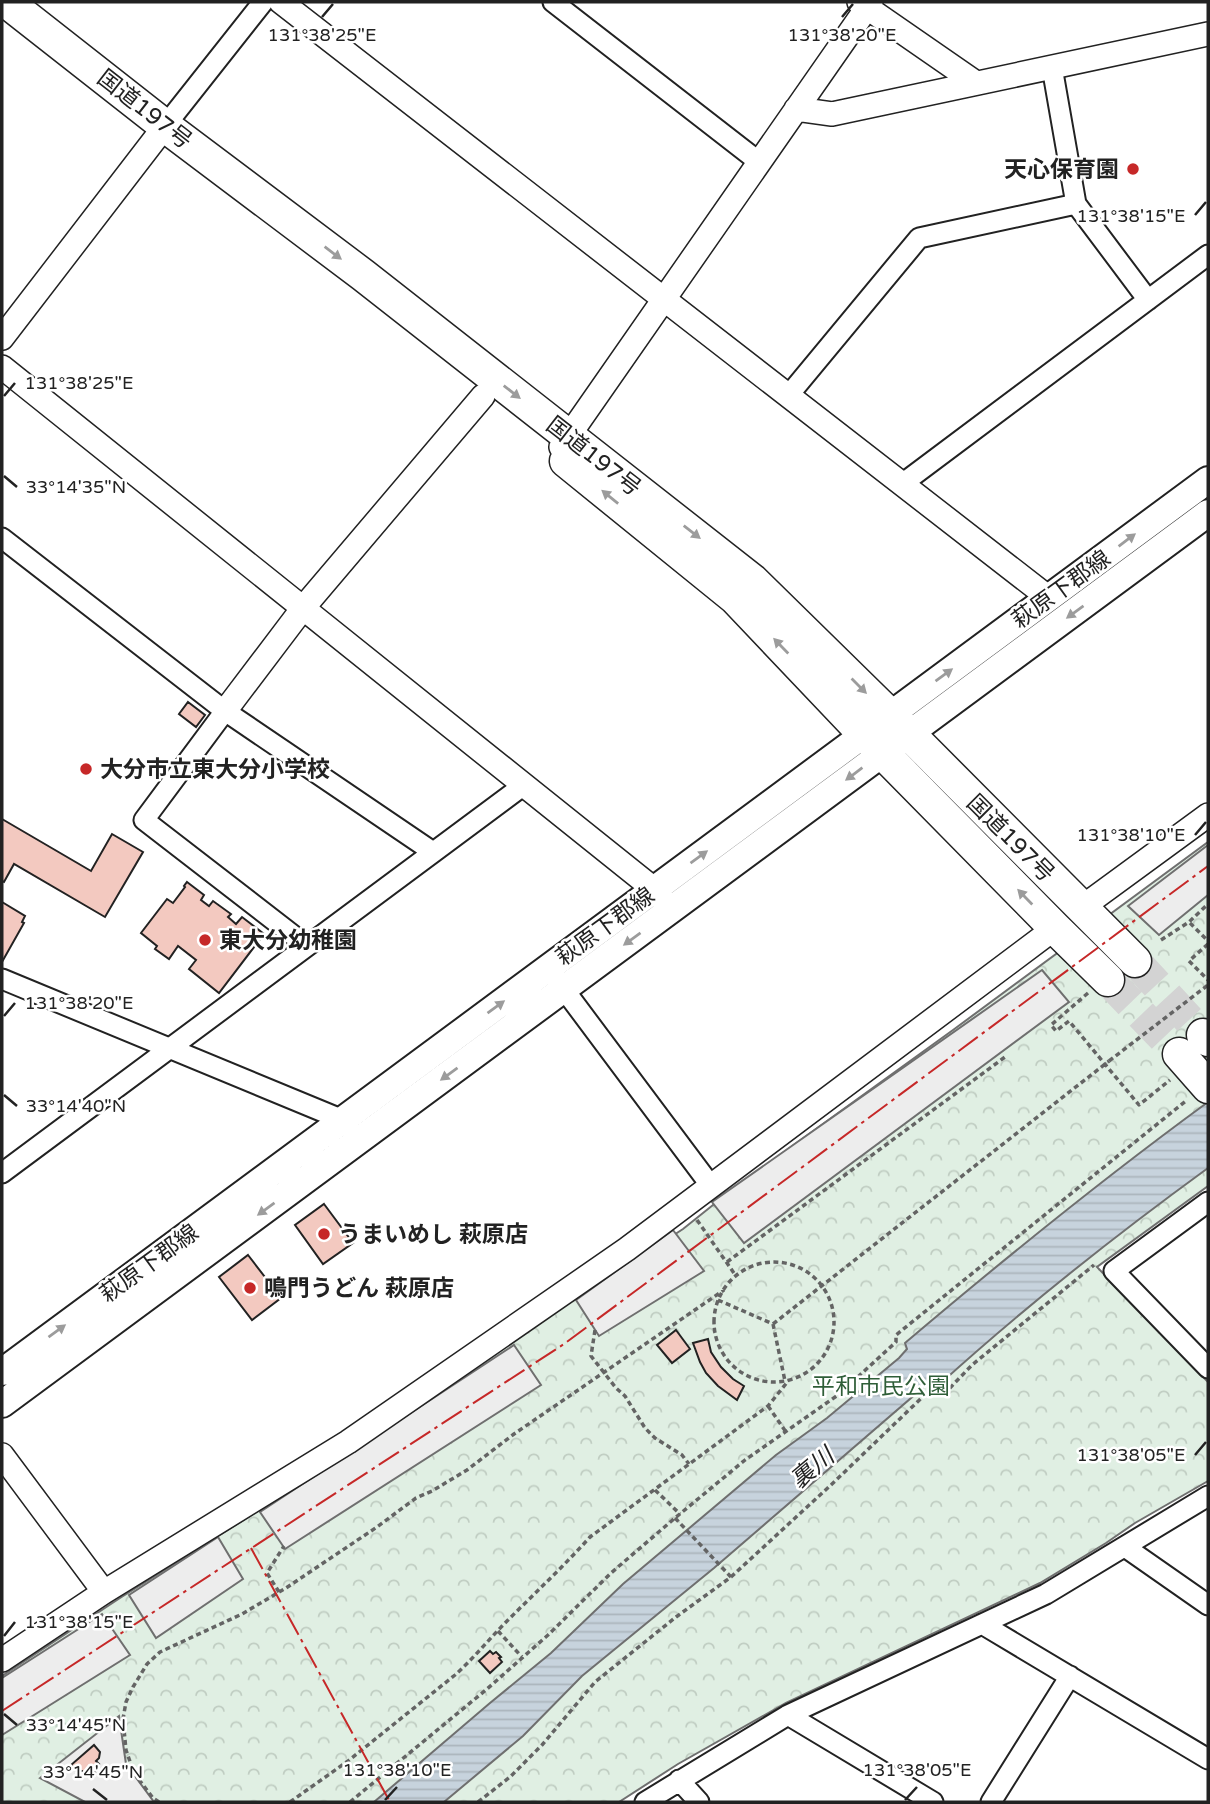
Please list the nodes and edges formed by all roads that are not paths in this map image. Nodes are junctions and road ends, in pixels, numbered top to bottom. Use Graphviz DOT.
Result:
graph roads {
  1 [pos="7,2"];
  2 [pos="263,2"];
  3 [pos="281,2"];
  4 [pos="553,2"];
  5 [pos="866,4"];
  6 [pos="2,23"];
  7 [pos="1208,34"];
  8 [pos="1052,68"];
  9 [pos="976,83"];
  10 [pos="796,109"];
  11 [pos="160,134"];
  12 [pos="759,162"];
  13 [pos="1076,204"];
  14 [pos="1208,255"];
  15 [pos="663,299"];
  16 [pos="1148,300"];
  17 [pos="2,338"];
  18 [pos="2,367"];
  19 [pos="483,396"];
  20 [pos="788,396"];
  21 [pos="562,444"];
  22 [pos="1207,483"];
  23 [pos="902,484"];
  24 [pos="1208,513"];
  25 [pos="2,538"];
  26 [pos="1049,598"];
  27 [pos="303,608"];
  28 [pos="225,711"];
  29 [pos="899,724"];
  30 [pos="874,744"];
  31 [pos="524,785"];
  32 [pos="1208,815"];
  33 [pos="433,852"];
  34 [pos="663,900"];
  35 [pos="1082,908"];
  36 [pos="1055,928"];
  37 [pos="307,946"];
  38 [pos="1135,961"];
  39 [pos="2,979"];
  40 [pos="556,979"];
  41 [pos="1099,985"];
  42 [pos="170,1048"];
  43 [pos="1179,1054"];
  44 [pos="1201,1091"];
  45 [pos="343,1120"];
  46 [pos="360,1140"];
  47 [pos="2,1173"];
  48 [pos="711,1186"];
  49 [pos="1208,1202"];
  50 [pos="1208,1368"];
  51 [pos="2,1372"];
  52 [pos="2,1404"];
  53 [pos="2,1455"];
  54 [pos="1208,1496"];
  55 [pos="1125,1547"];
  56 [pos="104,1592"];
  57 [pos="1208,1605"];
  58 [pos="982,1624"];
  59 [pos="2,1660"];
  60 [pos="1070,1676"];
  61 [pos="788,1715"];
  62 [pos="1208,1759"];
  63 [pos="679,1780"];
  64 [pos="929,1801"];
  65 [pos="645,1802"];
  66 [pos="699,1802"];
  67 [pos="991,1802"];
  1 -- 11 [label="highway, 国道197号"];
  2 -- 11 [label="street"];
  3 -- 15 [label="street"];
  4 -- 12 [label="street"];
  5 -- 9 [label="street"];
  5 -- 10 [label="street"];
  6 -- 11 [label="highway, 国道197号"];
  7 -- 8 [label="street"];
  8 -- 9 [label="street"];
  8 -- 13 [label="street"];
  9 -- 10 [label="street"];
  10 -- 12 [label="street"];
  11 -- 17 [label="street"];
  11 -- 19 [label="highway, 国道197号"];
  11 -- 21 [label="highway, 国道197号, one-way"];
  12 -- 15 [label="street"];
  13 -- 16 [label="street"];
  13 -- 20 [label="street"];
  14 -- 16 [label="street"];
  15 -- 20 [label="street"];
  15 -- 21 [label="street"];
  16 -- 23 [label="street"];
  18 -- 27 [label="street"];
  19 -- 21 [label="highway, 国道197号"];
  19 -- 27 [label="street"];
  20 -- 23 [label="street"];
  21 -- 29 [label="highway, 国道197号, one-way"];
  30 -- 21 [label="highway, 国道197号, one-way"];
  26 -- 22 [label="main road, 萩原下郡線, one-way"];
  23 -- 26 [label="street"];
  24 -- 29 [label="main road, 萩原下郡線, one-way"];
  25 -- 28 [label="street"];
  29 -- 26 [label="main road, 萩原下郡線, one-way"];
  27 -- 28 [label="street"];
  27 -- 31 [label="street"];
  28 -- 33 [label="street"];
  28 -- 37 [label="street"];
  29 -- 30 [label="main road, 萩原下郡線"];
  29 -- 35 [label="highway, 国道197号"];
  30 -- 34 [label="main road, 萩原下郡線"];
  36 -- 30 [label="highway, 国道197号, one-way"];
  31 -- 33 [label="street"];
  31 -- 34 [label="street"];
  32 -- 35 [label="street"];
  33 -- 37 [label="street"];
  34 -- 40 [label="main road, 萩原下郡線"];
  35 -- 38 [label="highway, 国道197号"];
  36 -- 41 [label="highway, 国道197号"];
  36 -- 48 [label="street"];
  37 -- 42 [label="street"];
  39 -- 42 [label="street"];
  45 -- 40 [label="main road, 萩原下郡線, one-way"];
  40 -- 46 [label="main road, 萩原下郡線, one-way"];
  40 -- 48 [label="street"];
  42 -- 45 [label="street"];
  42 -- 47 [label="street"];
  43 -- 44 [label="highway"];
  45 -- 46 [label="street"];
  51 -- 45 [label="main road, 萩原下郡線, one-way"];
  46 -- 52 [label="main road, 萩原下郡線, one-way"];
  48 -- 56 [label="street"];
  49 -- 50 [label="street"];
  53 -- 56 [label="street"];
  54 -- 55 [label="street"];
  55 -- 57 [label="street"];
  55 -- 58 [label="street"];
  56 -- 59 [label="street"];
  58 -- 60 [label="street"];
  58 -- 61 [label="street"];
  60 -- 62 [label="street"];
  60 -- 67 [label="street"];
  61 -- 63 [label="street"];
  61 -- 64 [label="street"];
  63 -- 65 [label="street"];
  63 -- 66 [label="street"];
}
